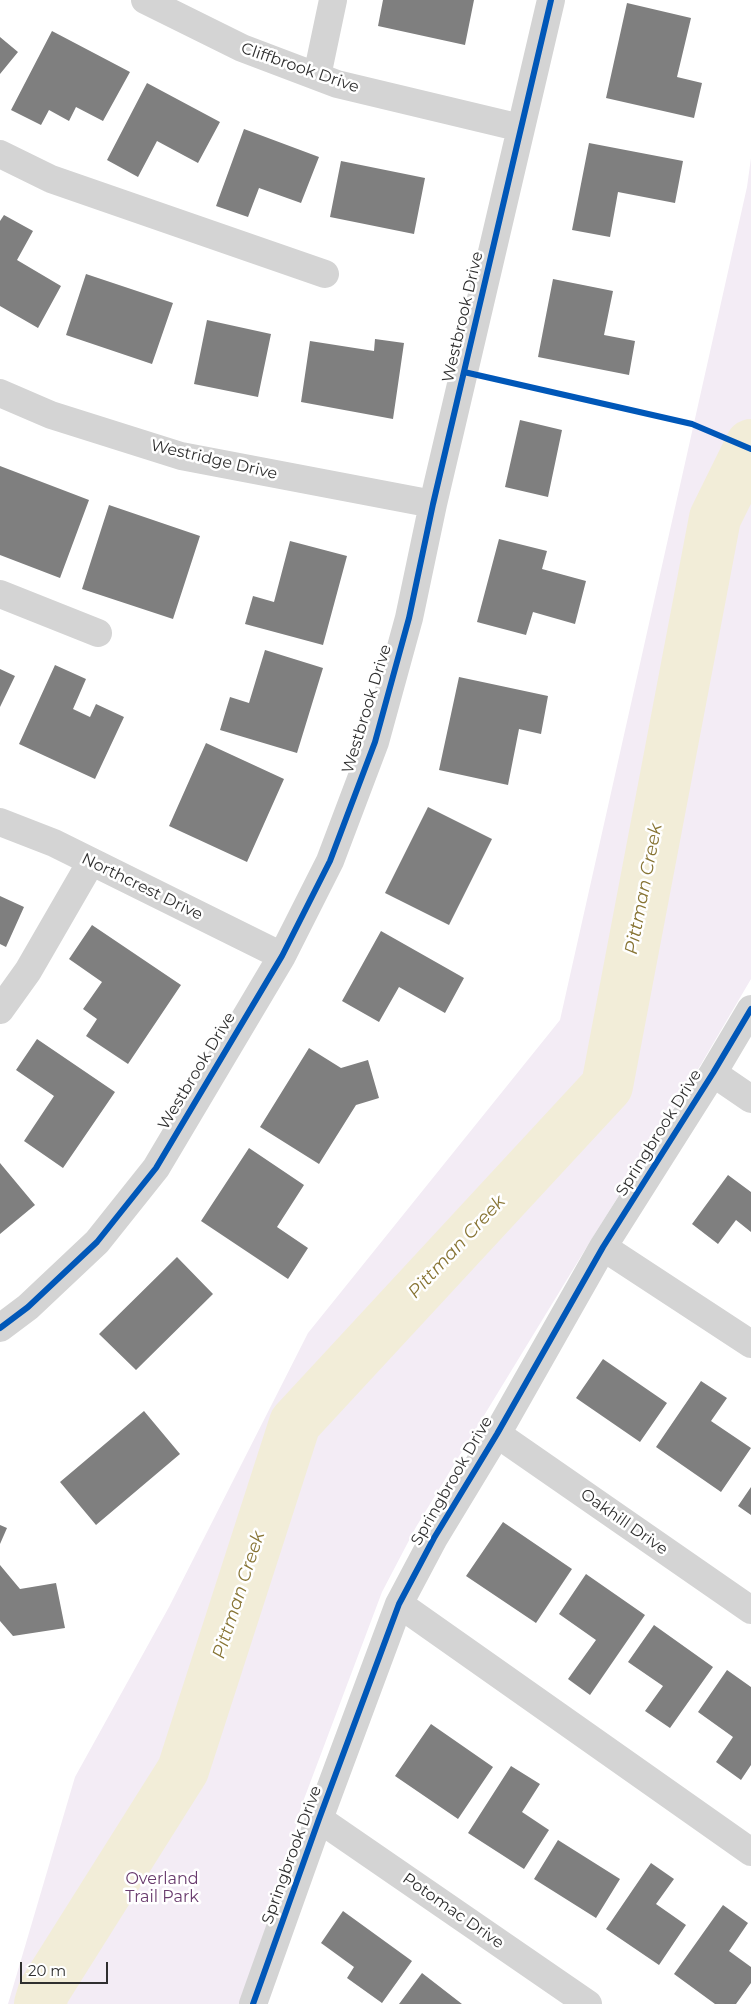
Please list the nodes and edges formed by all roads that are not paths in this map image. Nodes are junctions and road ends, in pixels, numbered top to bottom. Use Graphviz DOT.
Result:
graph roads {
  1 [pos="146,0"];
  2 [pos="333,0"];
  3 [pos="551,0"];
  4 [pos="317,76"];
  5 [pos="521,128"];
  6 [pos="0,154"];
  7 [pos="325,274"];
  8 [pos="0,393"];
  9 [pos="433,504"];
  10 [pos="0,594"];
  11 [pos="98,633"];
  12 [pos="0,822"];
  13 [pos="91,862"];
  14 [pos="282,956"];
  15 [pos="751,1009"];
  16 [pos="0,1010"];
  17 [pos="713,1073"];
  18 [pos="751,1099"];
  19 [pos="603,1247"];
  20 [pos="0,1328"];
  21 [pos="751,1344"];
  22 [pos="497,1434"];
  23 [pos="399,1604"];
  24 [pos="751,1610"];
  25 [pos="319,1819"];
  26 [pos="751,1852"];
  27 [pos="253,2004"];
  28 [pos="588,2004"];
  1 -- 4 [label="street, Cliffbrook Drive"];
  2 -- 4 [label="street"];
  3 -- 5 [label="street, Westbrook Drive"];
  4 -- 5 [label="street, Cliffbrook Drive"];
  5 -- 9 [label="street, Westbrook Drive"];
  6 -- 7 [label="street"];
  8 -- 9 [label="street, Westridge Drive"];
  9 -- 14 [label="street, Westbrook Drive"];
  10 -- 11 [label="street"];
  12 -- 13 [label="street, Northcrest Drive"];
  13 -- 14 [label="street, Northcrest Drive"];
  13 -- 16 [label="street"];
  14 -- 20 [label="street, Westbrook Drive"];
  15 -- 17 [label="street, Springbrook Drive"];
  17 -- 18 [label="street"];
  17 -- 19 [label="street, Springbrook Drive"];
  19 -- 21 [label="street"];
  19 -- 22 [label="street, Springbrook Drive"];
  22 -- 23 [label="street, Springbrook Drive"];
  22 -- 24 [label="street, Oakhill Drive"];
  23 -- 25 [label="street, Springbrook Drive"];
  23 -- 26 [label="street"];
  25 -- 27 [label="street, Springbrook Drive"];
  25 -- 28 [label="street, Potomac Drive"];
}
